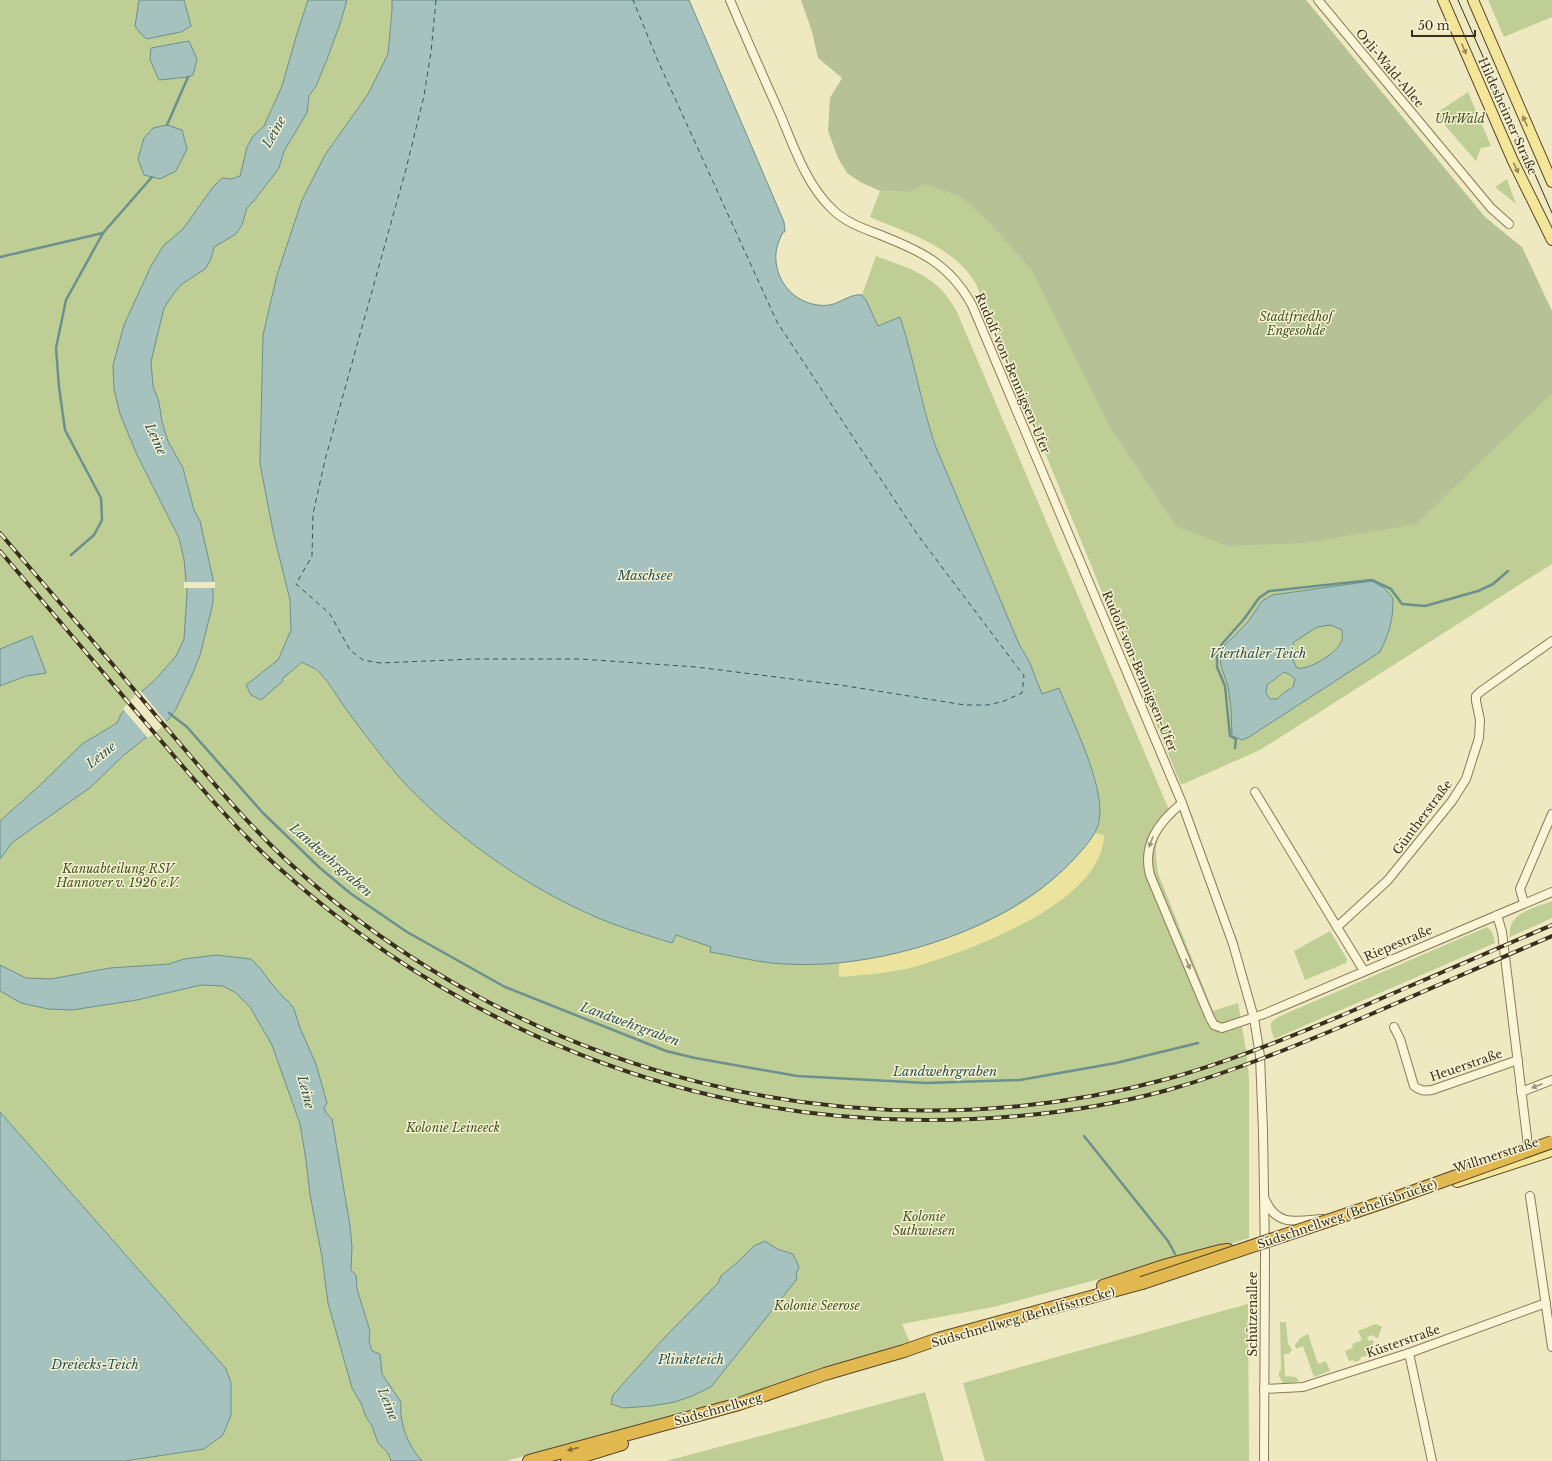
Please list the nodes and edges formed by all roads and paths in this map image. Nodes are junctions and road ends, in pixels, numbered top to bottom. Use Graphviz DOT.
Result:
graph roads {
  1 [pos="730,0"];
  2 [pos="1318,0"];
  3 [pos="1443,0"];
  4 [pos="1472,0"];
  5 [pos="1552,182"];
  6 [pos="1509,224"];
  7 [pos="1552,240"];
  8 [pos="1552,642"];
  9 [pos="1255,792"];
  10 [pos="1182,803"];
  11 [pos="1552,814"];
  12 [pos="1552,892"];
  13 [pos="1524,903"];
  14 [pos="1497,915"];
  15 [pos="1337,927"];
  16 [pos="1364,971"];
  17 [pos="1254,1018"];
  18 [pos="1394,1027"];
  19 [pos="1259,1047"];
  20 [pos="1518,1060"];
  21 [pos="1552,1080"];
  22 [pos="1522,1092"];
  23 [pos="1552,1142"];
  24 [pos="1552,1147"];
  25 [pos="1552,1151"];
  26 [pos="1530,1158"];
  27 [pos="1264,1196"];
  28 [pos="1530,1196"];
  29 [pos="1346,1218"];
  30 [pos="1265,1244"];
  31 [pos="1143,1286"];
  32 [pos="1546,1303"];
  33 [pos="1008,1320"];
  34 [pos="1552,1347"];
  35 [pos="904,1351"];
  36 [pos="918,1353"];
  37 [pos="1409,1353"];
  38 [pos="1264,1389"];
  39 [pos="529,1461"];
  40 [pos="567,1461"];
  41 [pos="1264,1461"];
  42 [pos="1432,1461"];
  1 -- 10 [label="street, Rudolf-von-Bennigsen-Ufer"];
  2 -- 6 [label="street, Orli-Wald-Allee"];
  3 -- 7 [label="main road, Hildesheimer Straße, one-way"];
  5 -- 4 [label="main road, Hildesheimer Straße, one-way"];
  8 -- 15 [label="street, Güntherstraße"];
  9 -- 15 [label="street"];
  10 -- 17 [label="street, Rudolf-von-Bennigsen-Ufer"];
  10 -- 17 [label="street, one-way"];
  11 -- 13 [label="street"];
  12 -- 13 [label="street, Riepestraße"];
  13 -- 14 [label="street, Riepestraße"];
  14 -- 16 [label="street, Riepestraße"];
  14 -- 20 [label="street, Heuerstraße"];
  15 -- 16 [label="street"];
  16 -- 17 [label="street, Riepestraße"];
  17 -- 19 [label="street, Rudolf-von-Bennigsen-Ufer"];
  18 -- 20 [label="street, Heuerstraße"];
  19 -- 27 [label="street, Schützenallee"];
  20 -- 22 [label="street, Heuerstraße"];
  21 -- 22 [label="street, one-way"];
  22 -- 26 [label="street, Heuerstraße"];
  23 -- 31 [label="highway, Südschnellweg (Behelfsbrücke), bridge"];
  24 -- 31 [label="highway, Südschnellweg (Behelfsbrücke)"];
  25 -- 26 [label="main road, Willmerstraße"];
  26 -- 29 [label="main road, Willmerstraße"];
  27 -- 29 [label="street"];
  27 -- 30 [label="street, Schützenallee"];
  28 -- 32 [label="street"];
  29 -- 30 [label="main road, Willmerstraße"];
  30 -- 33 [label="highway"];
  30 -- 38 [label="street, Schützenallee"];
  31 -- 33 [label="highway, Südschnellweg (Behelfsstrecke)"];
  31 -- 36 [label="highway, Südschnellweg (Behelfsstrecke)"];
  32 -- 34 [label="street"];
  32 -- 37 [label="street, Küsterstraße"];
  33 -- 35 [label="highway, Südschnellweg (Behelfsstrecke)"];
  35 -- 39 [label="highway, Südschnellweg, one-way"];
  36 -- 40 [label="highway, Südschnellweg"];
  37 -- 38 [label="street, Küsterstraße"];
  37 -- 42 [label="street"];
  38 -- 41 [label="street, Schützenallee"];
}
